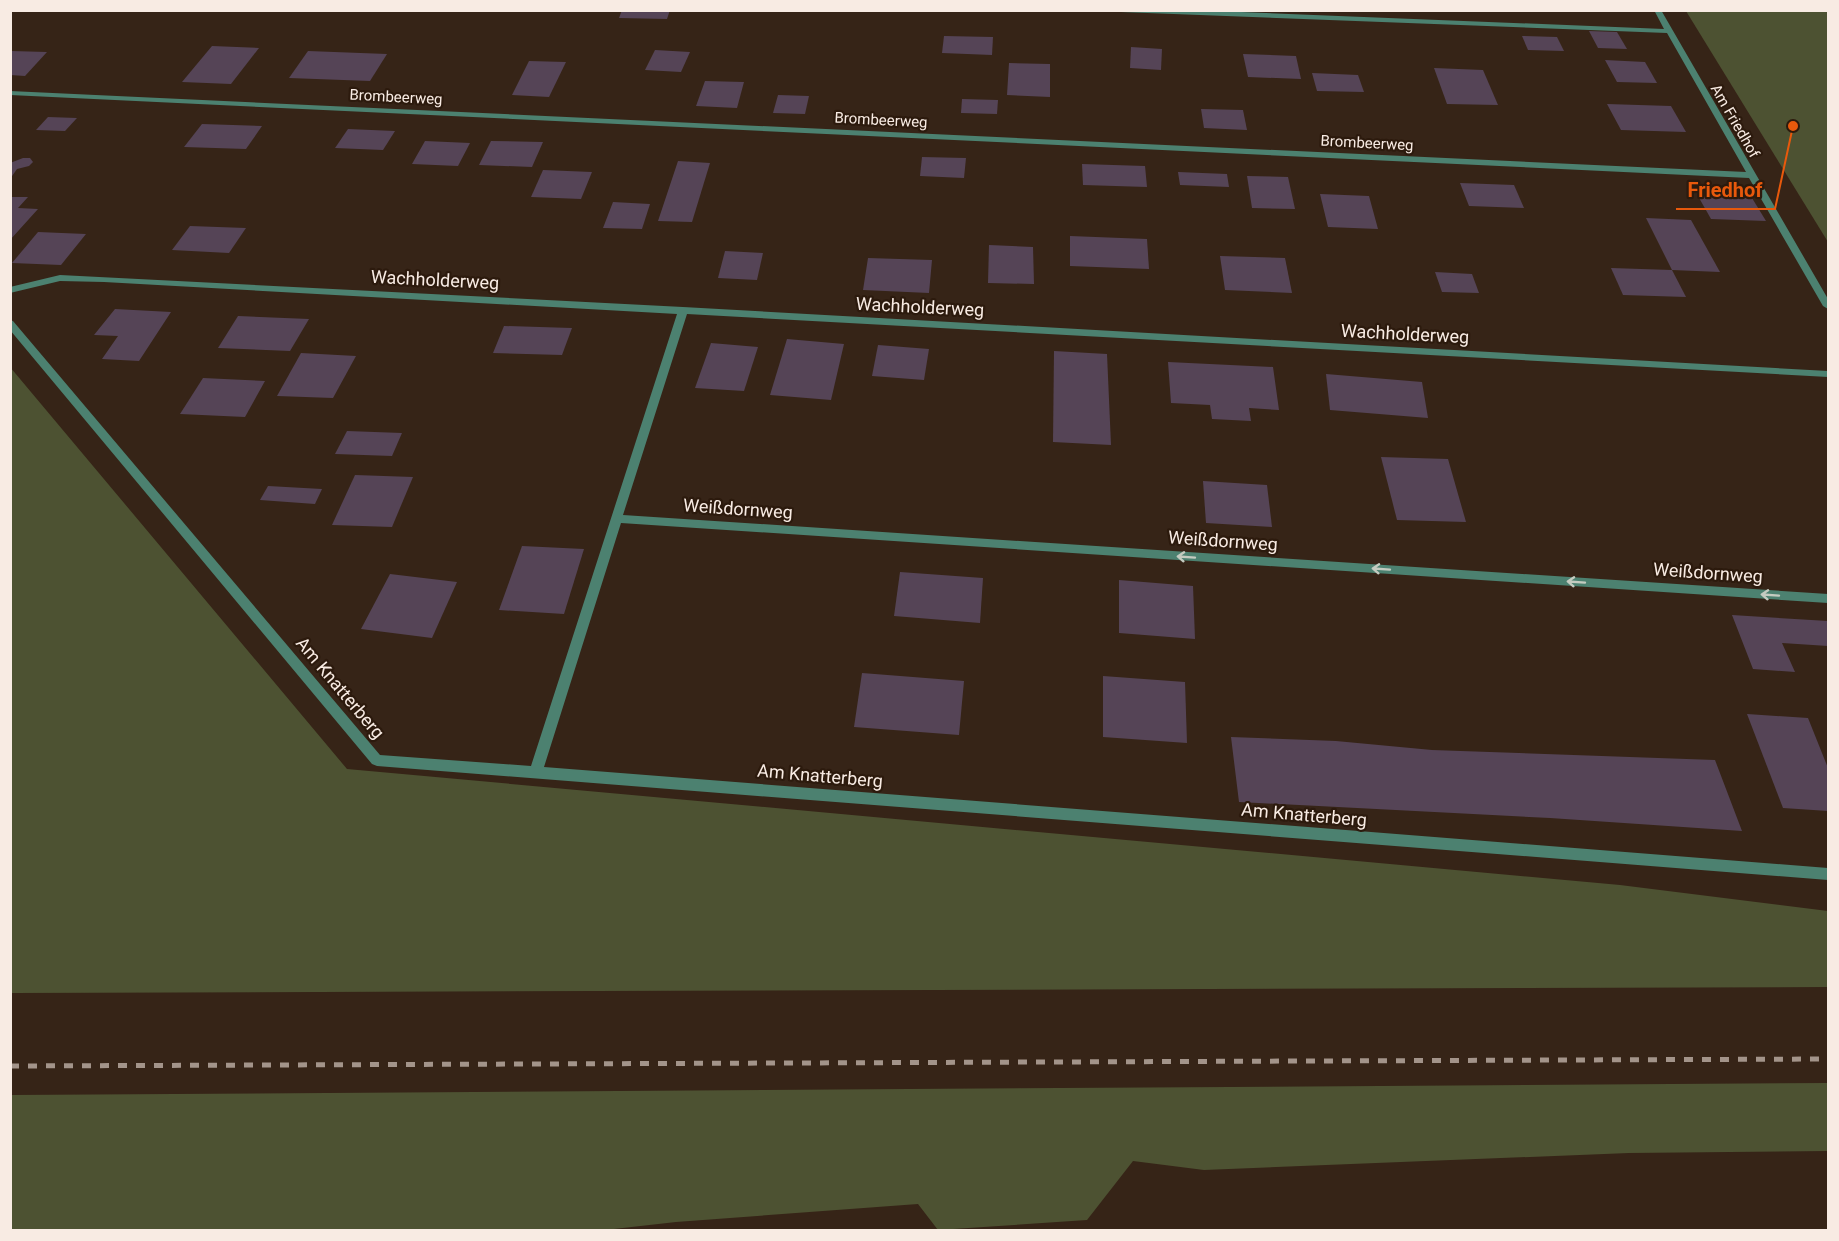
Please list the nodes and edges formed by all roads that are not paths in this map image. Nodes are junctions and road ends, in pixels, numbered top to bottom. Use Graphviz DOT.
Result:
graph roads {
  1 [pos="1121,10"];
  2 [pos="1657,10"];
  3 [pos="1668,32"];
  4 [pos="10,93"];
  5 [pos="1750,175"];
  6 [pos="10,290"];
  7 [pos="1828,306"];
  8 [pos="683,310"];
  9 [pos="10,323"];
  10 [pos="1828,374"];
  11 [pos="615,519"];
  12 [pos="1828,599"];
  13 [pos="536,771"];
  14 [pos="1828,874"];
  1 -- 3 [label="street"];
  2 -- 3 [label="street, Am Friedhof"];
  3 -- 5 [label="street, Am Friedhof"];
  4 -- 5 [label="street, Brombeerweg"];
  5 -- 7 [label="street, Am Friedhof"];
  6 -- 8 [label="street, Wachholderweg"];
  8 -- 10 [label="street, Wachholderweg"];
  8 -- 11 [label="street"];
  9 -- 13 [label="street, Am Knatterberg"];
  12 -- 11 [label="street, Weißdornweg, one-way"];
  11 -- 13 [label="street"];
  13 -- 14 [label="street, Am Knatterberg"];
}
